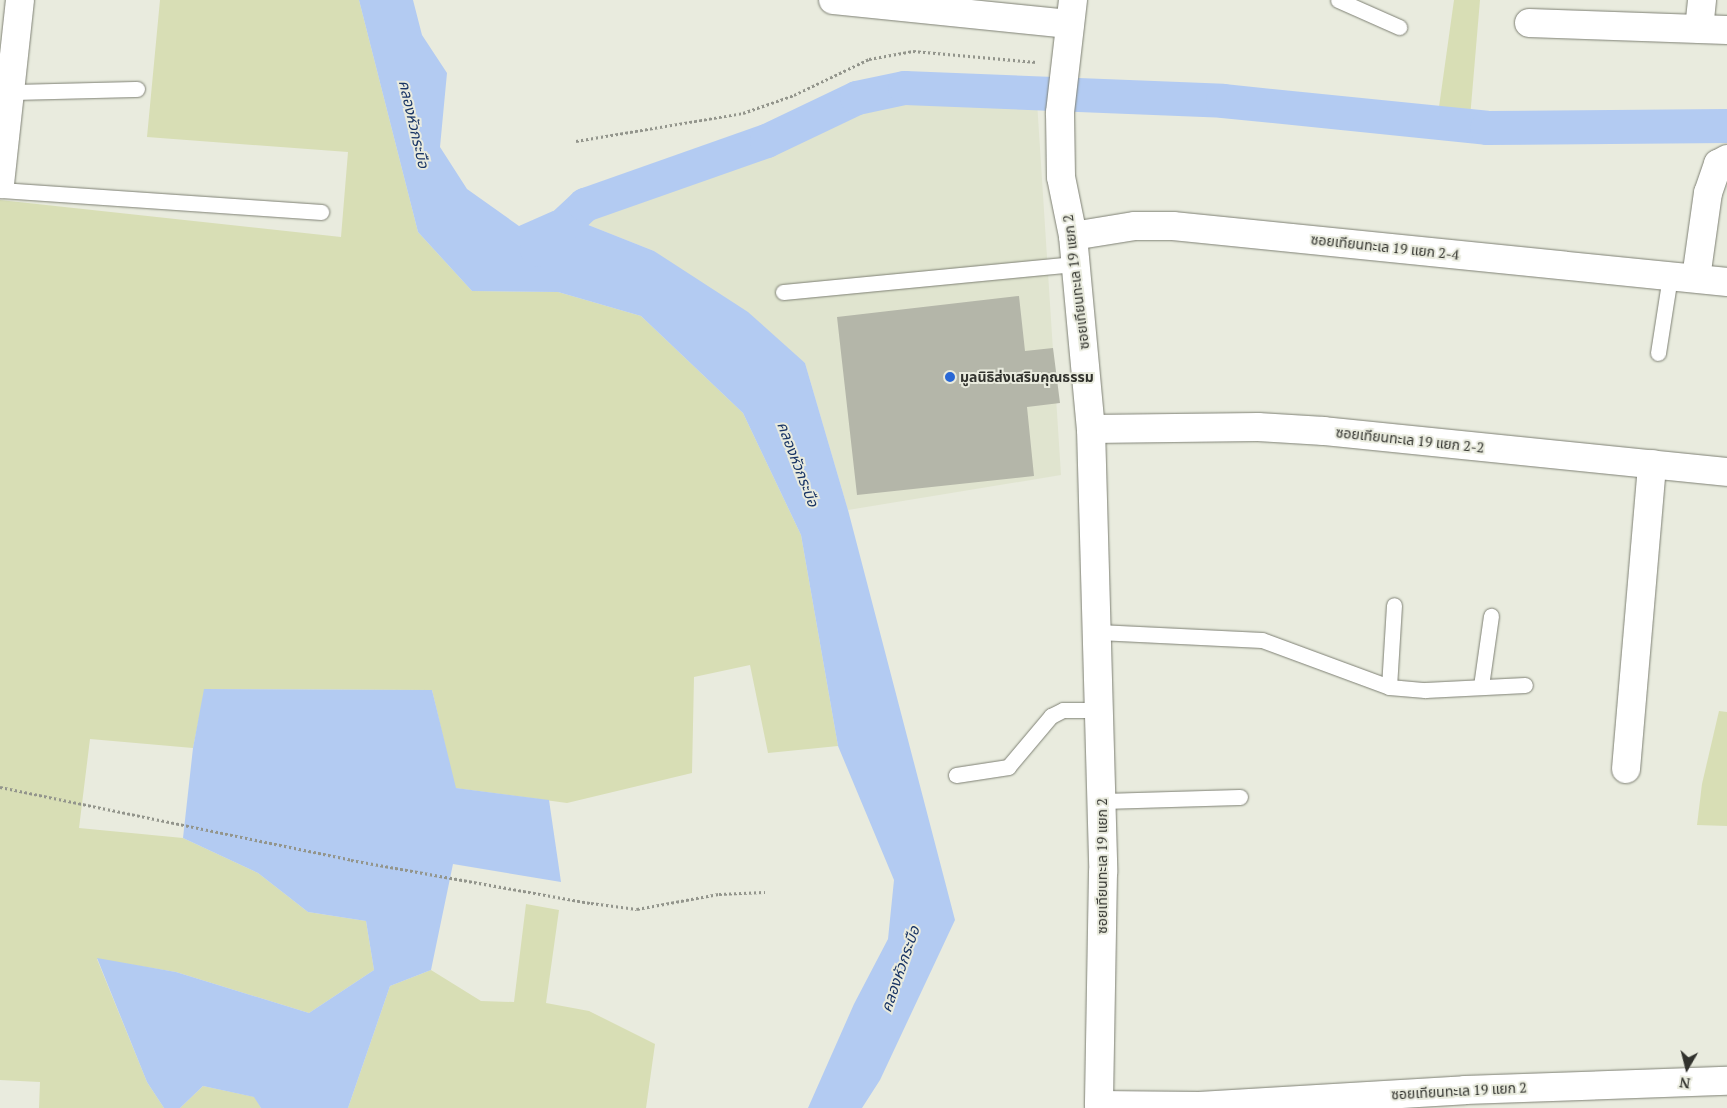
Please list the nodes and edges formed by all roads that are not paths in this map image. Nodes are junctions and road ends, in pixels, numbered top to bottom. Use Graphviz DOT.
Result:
graph roads {
  1 [pos="20,0"];
  2 [pos="833,0"];
  3 [pos="1338,0"];
  4 [pos="1702,0"];
  5 [pos="1071,12"];
  6 [pos="1529,24"];
  7 [pos="1399,27"];
  8 [pos="1699,28"];
  9 [pos="1727,30"];
  10 [pos="137,89"];
  11 [pos="11,92"];
  12 [pos="1727,159"];
  13 [pos="0,184"];
  14 [pos="0,190"];
  15 [pos="321,212"];
  16 [pos="1073,236"];
  17 [pos="1075,264"];
  18 [pos="1670,276"];
  19 [pos="1696,278"];
  20 [pos="1727,282"];
  21 [pos="783,292"];
  22 [pos="1658,353"];
  23 [pos="1091,429"];
  24 [pos="1652,464"];
  25 [pos="1727,472"];
  26 [pos="1394,605"];
  27 [pos="1490,616"];
  28 [pos="1098,632"];
  29 [pos="1525,685"];
  30 [pos="1481,686"];
  31 [pos="1389,687"];
  32 [pos="1100,710"];
  33 [pos="1626,769"];
  34 [pos="956,776"];
  35 [pos="1240,797"];
  36 [pos="1102,801"];
  37 [pos="1727,1081"];
  38 [pos="1099,1107"];
  1 -- 11 [label="street"];
  2 -- 5 [label="street"];
  3 -- 7 [label="lane"];
  4 -- 8 [label="street"];
  5 -- 16 [label="street, ซอยเทียนทะเล 19 แยก 2"];
  6 -- 8 [label="street"];
  8 -- 9 [label="street"];
  10 -- 11 [label="lane"];
  11 -- 13 [label="street"];
  12 -- 19 [label="street"];
  14 -- 15 [label="lane"];
  16 -- 17 [label="street, ซอยเทียนทะเล 19 แยก 2"];
  16 -- 18 [label="street, ซอยเทียนทะเล 19 แยก 2-4"];
  17 -- 21 [label="lane"];
  17 -- 23 [label="street, ซอยเทียนทะเล 19 แยก 2"];
  18 -- 19 [label="street, ซอยเทียนทะเล 19 แยก 2-4"];
  18 -- 22 [label="lane"];
  19 -- 20 [label="street, ซอยเทียนทะเล 19 แยก 2-4"];
  23 -- 24 [label="street, ซอยเทียนทะเล 19 แยก 2-2"];
  23 -- 28 [label="street, ซอยเทียนทะเล 19 แยก 2"];
  24 -- 25 [label="street, ซอยเทียนทะเล 19 แยก 2-2"];
  24 -- 33 [label="street"];
  26 -- 31 [label="lane"];
  27 -- 30 [label="lane"];
  28 -- 31 [label="lane"];
  28 -- 32 [label="street, ซอยเทียนทะเล 19 แยก 2"];
  29 -- 30 [label="lane"];
  30 -- 31 [label="lane"];
  32 -- 34 [label="lane"];
  32 -- 36 [label="street, ซอยเทียนทะเล 19 แยก 2"];
  35 -- 36 [label="lane"];
  36 -- 38 [label="street, ซอยเทียนทะเล 19 แยก 2"];
  37 -- 38 [label="street, ซอยเทียนทะเล 19 แยก 2"];
}
